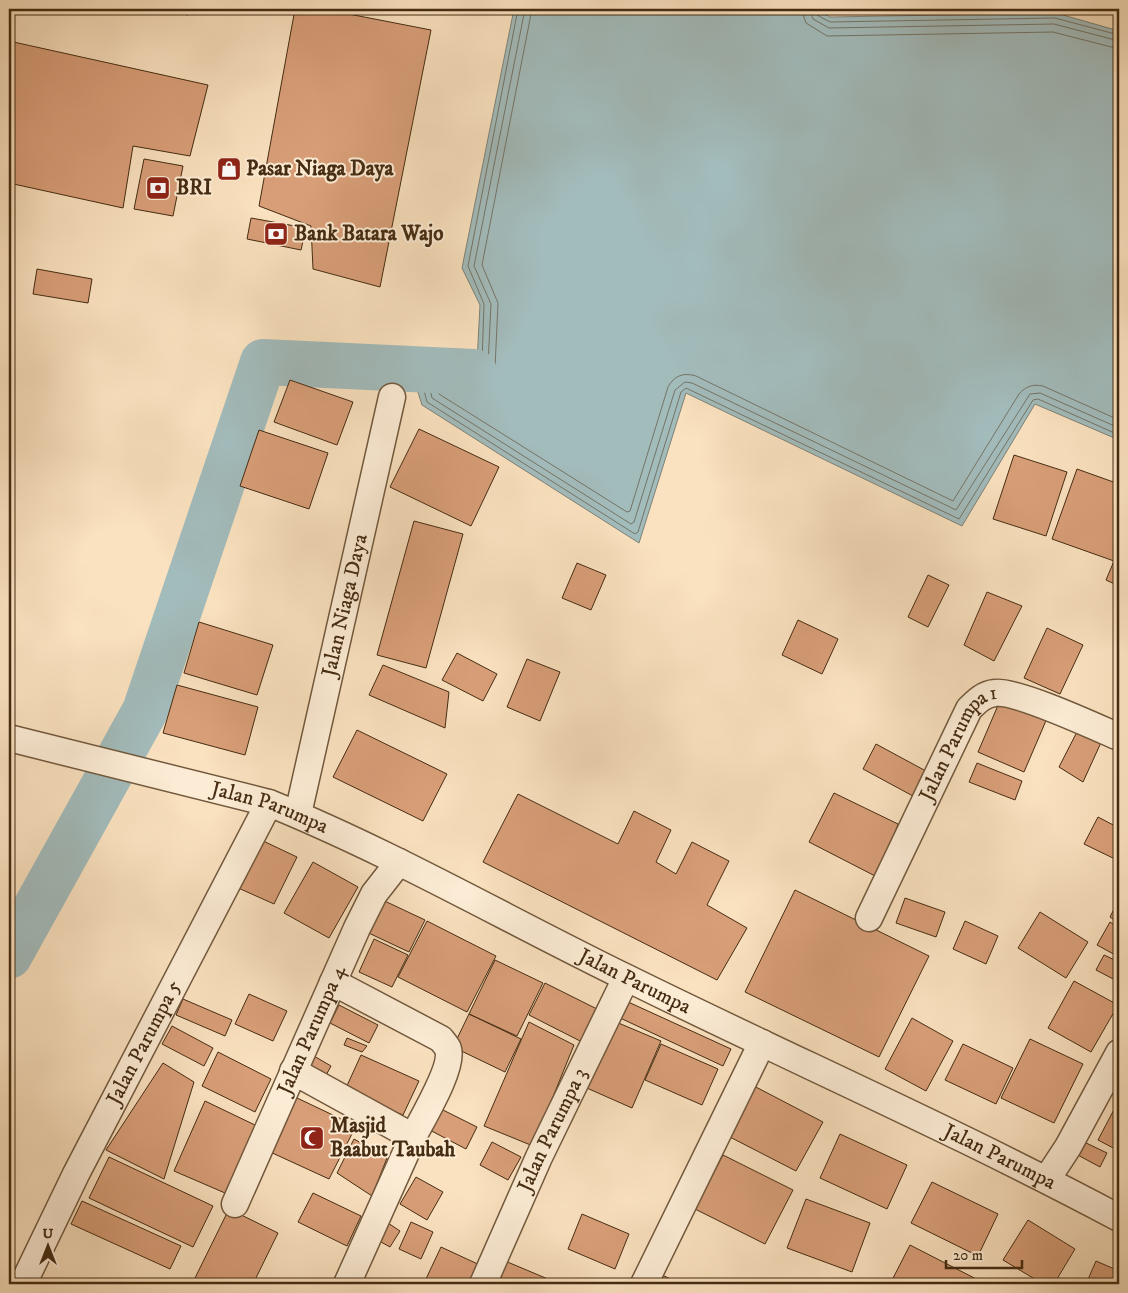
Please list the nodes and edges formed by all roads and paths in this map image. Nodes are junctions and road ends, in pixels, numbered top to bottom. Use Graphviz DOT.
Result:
graph roads {
  1 [pos="392,397"];
  2 [pos="1119,737"];
  3 [pos="9,738"];
  4 [pos="269,803"];
  5 [pos="298,814"];
  6 [pos="399,862"];
  7 [pos="869,918"];
  8 [pos="626,978"];
  9 [pos="333,982"];
  10 [pos="762,1043"];
  11 [pos="1119,1053"];
  12 [pos="292,1071"];
  13 [pos="413,1137"];
  14 [pos="1047,1180"];
  15 [pos="235,1204"];
  16 [pos="1119,1218"];
  17 [pos="23,1284"];
  18 [pos="347,1284"];
  19 [pos="484,1284"];
  20 [pos="644,1284"];
  1 -- 5 [label="street, Jalan Niaga Daya"];
  2 -- 7 [label="street, Jalan Parumpa 1"];
  3 -- 4 [label="street, Jalan Parumpa"];
  4 -- 5 [label="street, Jalan Parumpa"];
  4 -- 17 [label="street, Jalan Parumpa 5"];
  5 -- 6 [label="street, Jalan Parumpa"];
  6 -- 8 [label="street, Jalan Parumpa"];
  6 -- 9 [label="street, Jalan Parumpa 4"];
  8 -- 10 [label="street, Jalan Parumpa"];
  8 -- 19 [label="street, Jalan Parumpa 3"];
  9 -- 12 [label="street, Jalan Parumpa 4"];
  9 -- 13 [label="street"];
  10 -- 14 [label="street, Jalan Parumpa"];
  10 -- 20 [label="street"];
  11 -- 14 [label="street"];
  12 -- 13 [label="street"];
  12 -- 15 [label="street, Jalan Parumpa 4"];
  13 -- 18 [label="street"];
  14 -- 16 [label="street, Jalan Parumpa"];
}
